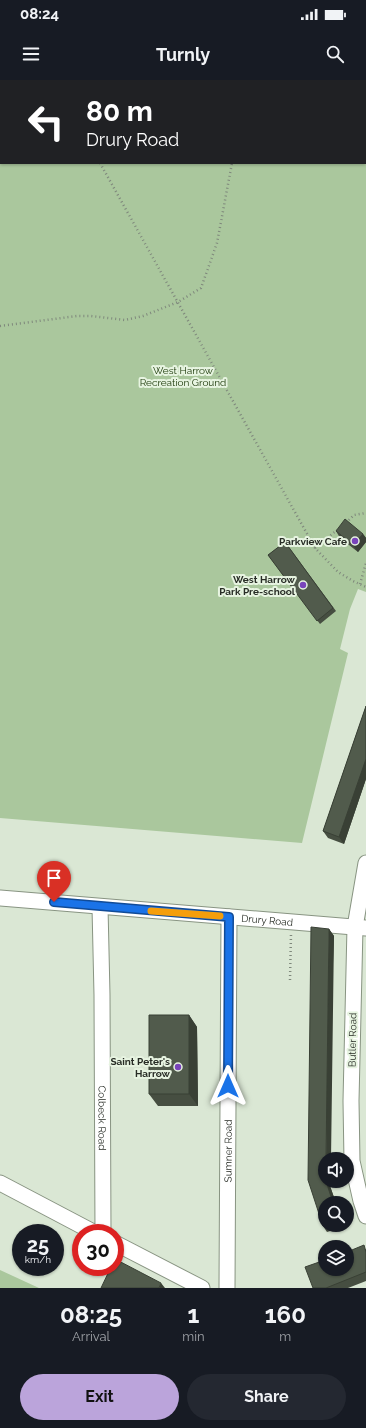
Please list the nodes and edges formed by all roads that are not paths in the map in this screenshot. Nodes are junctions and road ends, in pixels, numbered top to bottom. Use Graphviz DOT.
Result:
graph roads {
  1 [pos="366,863"];
  2 [pos="0,898"];
  3 [pos="100,907"];
  4 [pos="229,917"];
  5 [pos="360,927"];
  6 [pos="0,1183"];
  7 [pos="366,1216"];
  8 [pos="78,1224"];
  9 [pos="103,1224"];
  10 [pos="124,1249"];
  11 [pos="202,1288"];
  12 [pos="227,1288"];
  1 -- 5 [label="street, Butler Road"];
  2 -- 3 [label="street, Drury Road"];
  3 -- 4 [label="street, Drury Road"];
  3 -- 9 [label="street, Colbeck Road"];
  4 -- 5 [label="street, Drury Road"];
  4 -- 12 [label="street, Sumner Road"];
  5 -- 7 [label="street, Butler Road"];
  6 -- 8 [label="street"];
  10 -- 11 [label="street"];
}
